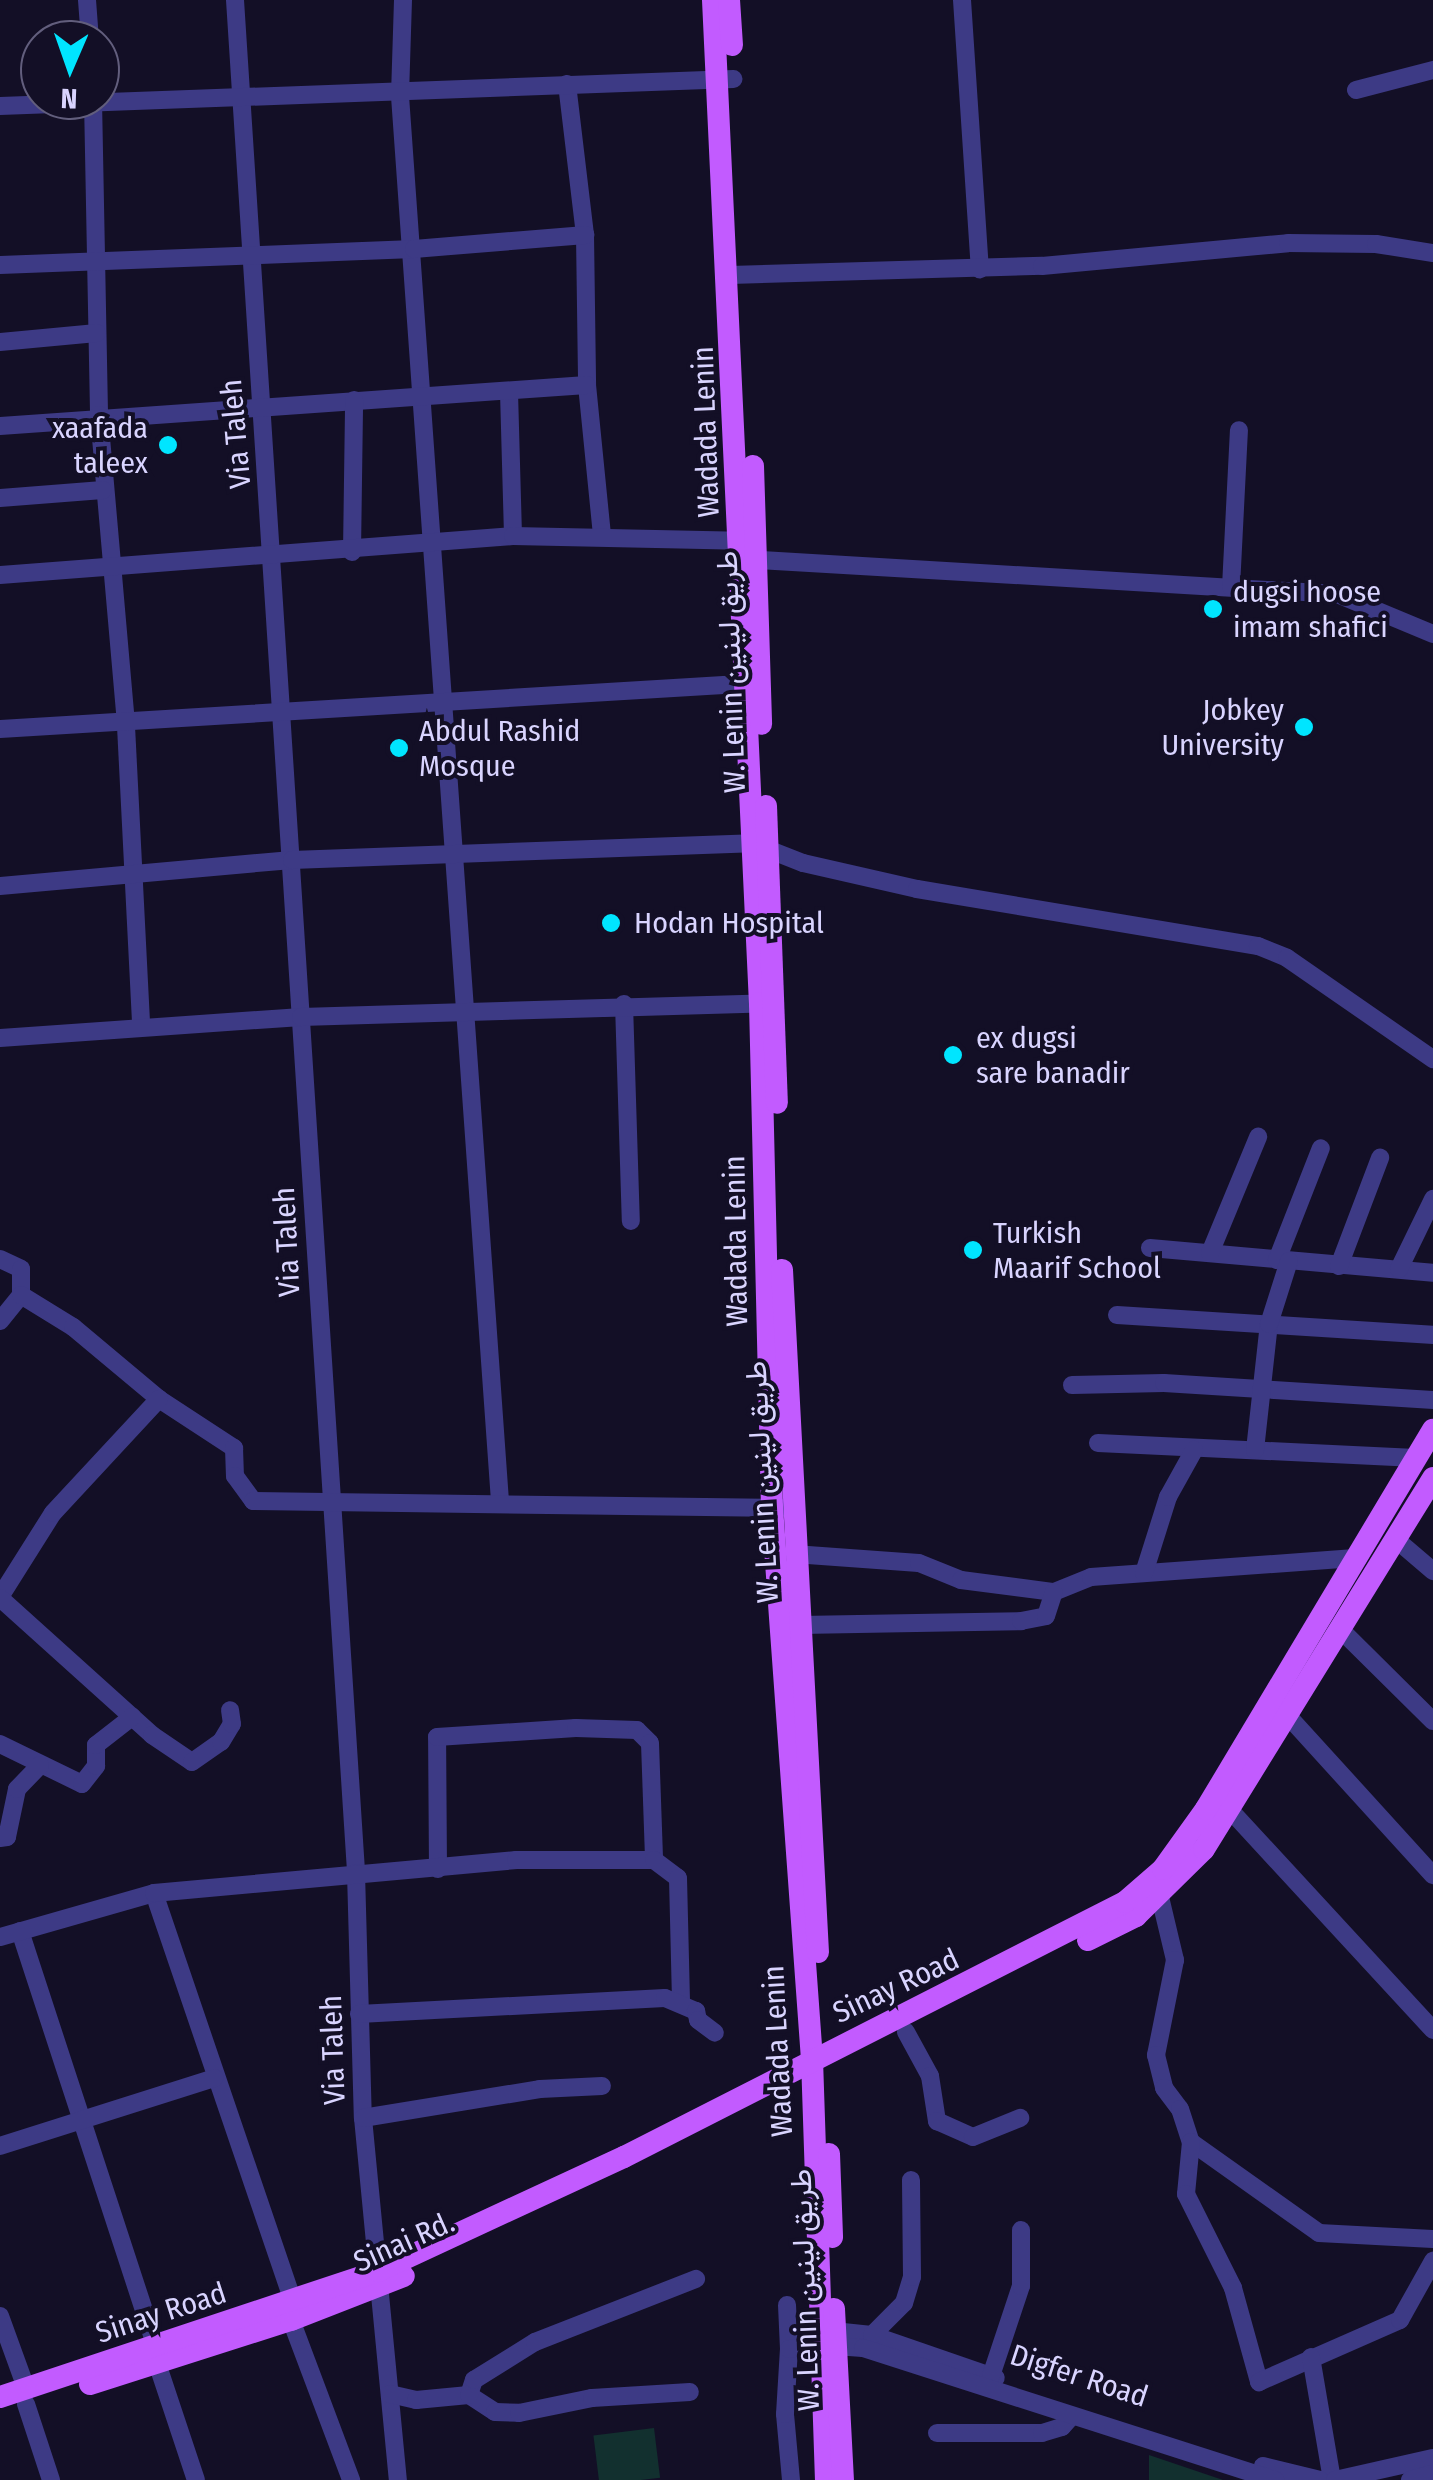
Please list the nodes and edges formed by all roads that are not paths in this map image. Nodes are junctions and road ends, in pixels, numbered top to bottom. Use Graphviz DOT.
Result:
graph roads {
  1 [pos="235,0"];
  2 [pos="403,0"];
  3 [pos="713,0"];
  4 [pos="729,0"];
  5 [pos="962,0"];
  6 [pos="1433,70"];
  7 [pos="726,79"];
  8 [pos="567,84"];
  9 [pos="1356,90"];
  10 [pos="400,96"];
  11 [pos="242,99"];
  12 [pos="120,101"];
  13 [pos="93,120"];
  14 [pos="585,235"];
  15 [pos="414,250"];
  16 [pos="1433,253"];
  17 [pos="248,257"];
  18 [pos="92,259"];
  19 [pos="0,265"];
  20 [pos="980,268"];
  21 [pos="737,275"];
  22 [pos="97,333"];
  23 [pos="0,342"];
  24 [pos="587,385"];
  25 [pos="509,392"];
  26 [pos="424,396"];
  27 [pos="354,400"];
  28 [pos="261,404"];
  29 [pos="99,415"];
  30 [pos="0,426"];
  31 [pos="1239,430"];
  32 [pos="103,490"];
  33 [pos="0,498"];
  34 [pos="602,535"];
  35 [pos="513,536"];
  36 [pos="432,542"];
  37 [pos="748,550"];
  38 [pos="352,552"];
  39 [pos="274,559"];
  40 [pos="112,569"];
  41 [pos="0,575"];
  42 [pos="1230,587"];
  43 [pos="1433,634"];
  44 [pos="751,683"];
  45 [pos="446,702"];
  46 [pos="278,713"];
  47 [pos="126,726"];
  48 [pos="0,730"];
  49 [pos="760,845"];
  50 [pos="456,852"];
  51 [pos="292,860"];
  52 [pos="130,873"];
  53 [pos="0,886"];
  54 [pos="760,1002"];
  55 [pos="624,1004"];
  56 [pos="464,1011"];
  57 [pos="301,1017"];
  58 [pos="141,1026"];
  59 [pos="0,1038"];
  60 [pos="1433,1059"];
  61 [pos="1258,1137"];
  62 [pos="1321,1148"];
  63 [pos="1380,1158"];
  64 [pos="1433,1199"];
  65 [pos="630,1221"];
  66 [pos="1150,1248"];
  67 [pos="1210,1254"];
  68 [pos="0,1259"];
  69 [pos="1283,1260"];
  70 [pos="1339,1266"];
  71 [pos="1400,1268"];
  72 [pos="1433,1273"];
  73 [pos="21,1296"];
  74 [pos="1117,1316"];
  75 [pos="0,1321"];
  76 [pos="1270,1324"];
  77 [pos="1433,1335"];
  78 [pos="1072,1386"];
  79 [pos="1264,1388"];
  80 [pos="158,1399"];
  81 [pos="1433,1400"];
  82 [pos="1433,1430"];
  83 [pos="1098,1444"];
  84 [pos="1194,1450"];
  85 [pos="1255,1450"];
  86 [pos="1416,1458"];
  87 [pos="1433,1478"];
  88 [pos="330,1502"];
  89 [pos="500,1503"];
  90 [pos="782,1508"];
  91 [pos="1399,1542"];
  92 [pos="794,1554"];
  93 [pos="1358,1558"];
  94 [pos="1433,1571"];
  95 [pos="1144,1573"];
  96 [pos="1054,1592"];
  97 [pos="0,1598"];
  98 [pos="800,1624"];
  99 [pos="1342,1631"];
  100 [pos="230,1710"];
  101 [pos="132,1717"];
  102 [pos="1289,1717"];
  103 [pos="1433,1721"];
  104 [pos="0,1744"];
  105 [pos="40,1766"];
  106 [pos="1231,1811"];
  107 [pos="0,1838"];
  108 [pos="654,1860"];
  109 [pos="438,1869"];
  110 [pos="356,1873"];
  111 [pos="1433,1876"];
  112 [pos="804,1882"];
  113 [pos="154,1893"];
  114 [pos="1160,1897"];
  115 [pos="20,1931"];
  116 [pos="0,1937"];
  117 [pos="680,2001"];
  118 [pos="359,2014"];
  119 [pos="1433,2030"];
  120 [pos="906,2032"];
  121 [pos="715,2033"];
  122 [pos="819,2064"];
  123 [pos="214,2078"];
  124 [pos="602,2086"];
  125 [pos="363,2118"];
  126 [pos="1020,2118"];
  127 [pos="82,2122"];
  128 [pos="1191,2142"];
  129 [pos="0,2146"];
  130 [pos="911,2180"];
  131 [pos="1021,2230"];
  132 [pos="1433,2239"];
  133 [pos="1433,2261"];
  134 [pos="378,2279"];
  135 [pos="696,2279"];
  136 [pos="786,2305"];
  137 [pos="292,2311"];
  138 [pos="0,2316"];
  139 [pos="872,2335"];
  140 [pos="827,2338"];
  141 [pos="789,2349"];
  142 [pos="156,2354"];
  143 [pos="1311,2357"];
  144 [pos="991,2376"];
  145 [pos="690,2392"];
  146 [pos="390,2394"];
  147 [pos="469,2394"];
  148 [pos="26,2396"];
  149 [pos="0,2397"];
  150 [pos="0,2412"];
  151 [pos="1072,2416"];
  152 [pos="938,2433"];
  153 [pos="1433,2458"];
  154 [pos="1433,2474"];
  155 [pos="51,2480"];
  156 [pos="196,2480"];
  157 [pos="351,2480"];
  158 [pos="398,2480"];
  159 [pos="791,2480"];
  160 [pos="826,2480"];
  161 [pos="844,2480"];
  162 [pos="1275,2480"];
  163 [pos="1320,2480"];
  164 [pos="1334,2480"];
  165 [pos="1410,2480"];
  1 -- 11 [label="street, Via Taleh"];
  2 -- 10 [label="street"];
  3 -- 7 [label="main road, Wadada Lenin"];
  4 -- 7 [label="main road"];
  5 -- 20 [label="street"];
  6 -- 9 [label="street"];
  7 -- 8 [label="street"];
  7 -- 21 [label="main road, Wadada Lenin"];
  8 -- 10 [label="street"];
  8 -- 14 [label="street"];
  10 -- 11 [label="street"];
  10 -- 15 [label="street"];
  11 -- 12 [label="street"];
  11 -- 17 [label="street, Via Taleh"];
  13 -- 18 [label="street"];
  14 -- 15 [label="street"];
  14 -- 24 [label="street"];
  15 -- 17 [label="street"];
  15 -- 26 [label="street"];
  16 -- 20 [label="street"];
  17 -- 18 [label="street"];
  17 -- 28 [label="street, Via Taleh"];
  18 -- 19 [label="street"];
  18 -- 22 [label="street"];
  20 -- 21 [label="street"];
  21 -- 37 [label="main road, Wadada Lenin"];
  22 -- 23 [label="street"];
  22 -- 29 [label="street"];
  24 -- 25 [label="street"];
  24 -- 34 [label="street"];
  25 -- 26 [label="street"];
  25 -- 35 [label="street"];
  26 -- 27 [label="street"];
  26 -- 36 [label="street"];
  27 -- 28 [label="street"];
  27 -- 38 [label="street"];
  28 -- 29 [label="street"];
  28 -- 39 [label="street, Via Taleh"];
  29 -- 30 [label="street"];
  29 -- 32 [label="street"];
  31 -- 42 [label="street"];
  32 -- 33 [label="street"];
  32 -- 40 [label="street"];
  34 -- 35 [label="street"];
  34 -- 37 [label="street"];
  35 -- 36 [label="street"];
  36 -- 38 [label="street"];
  36 -- 45 [label="street"];
  37 -- 42 [label="street"];
  37 -- 44 [label="main road, Wadada Lenin"];
  38 -- 39 [label="street"];
  39 -- 40 [label="street"];
  39 -- 46 [label="street, Via Taleh"];
  40 -- 41 [label="street"];
  40 -- 47 [label="street"];
  42 -- 43 [label="street"];
  44 -- 45 [label="street"];
  44 -- 49 [label="main road, Wadada Lenin"];
  45 -- 46 [label="street"];
  45 -- 50 [label="street"];
  46 -- 47 [label="street"];
  46 -- 51 [label="street, Via Taleh"];
  47 -- 48 [label="street"];
  47 -- 52 [label="street"];
  49 -- 50 [label="street"];
  49 -- 54 [label="main road, Wadada Lenin"];
  49 -- 60 [label="street"];
  49 -- 90 [label="main road, W. Lenin طريق لينين"];
  50 -- 51 [label="street"];
  50 -- 56 [label="street"];
  51 -- 52 [label="street"];
  51 -- 57 [label="street, Via Taleh"];
  52 -- 53 [label="street"];
  52 -- 58 [label="street"];
  54 -- 55 [label="street"];
  54 -- 90 [label="main road, Wadada Lenin"];
  55 -- 56 [label="street"];
  55 -- 65 [label="street"];
  56 -- 57 [label="street"];
  56 -- 89 [label="street"];
  57 -- 58 [label="street"];
  57 -- 88 [label="street, Via Taleh"];
  58 -- 59 [label="street"];
  61 -- 67 [label="street"];
  62 -- 69 [label="street"];
  63 -- 70 [label="street"];
  64 -- 71 [label="street"];
  66 -- 67 [label="street"];
  67 -- 69 [label="street"];
  68 -- 73 [label="street"];
  69 -- 70 [label="street"];
  69 -- 76 [label="street"];
  70 -- 71 [label="street"];
  71 -- 72 [label="street"];
  73 -- 75 [label="street"];
  73 -- 80 [label="street"];
  74 -- 76 [label="street"];
  76 -- 77 [label="street"];
  76 -- 79 [label="street"];
  78 -- 79 [label="street"];
  79 -- 81 [label="street"];
  79 -- 85 [label="street"];
  80 -- 88 [label="street"];
  80 -- 97 [label="street"];
  82 -- 86 [label="main road, Sinay Road"];
  83 -- 84 [label="street"];
  84 -- 85 [label="street"];
  84 -- 95 [label="street"];
  85 -- 86 [label="street"];
  86 -- 93 [label="main road, Sinay Road"];
  87 -- 91 [label="main road, Sinay Road"];
  88 -- 89 [label="street"];
  88 -- 110 [label="street, Via Taleh"];
  89 -- 90 [label="street"];
  90 -- 92 [label="main road, W. Lenin طريق لينين"];
  90 -- 112 [label="main road, Wadada Lenin"];
  91 -- 94 [label="street"];
  91 -- 99 [label="main road, Sinay Road"];
  92 -- 96 [label="street"];
  92 -- 98 [label="main road, W. Lenin طريق لينين"];
  93 -- 95 [label="street"];
  93 -- 122 [label="main road, Sinay Road"];
  95 -- 96 [label="street"];
  96 -- 98 [label="street"];
  97 -- 101 [label="street"];
  98 -- 112 [label="main road, W. Lenin طريق لينين"];
  99 -- 102 [label="main road, Sinay Road"];
  99 -- 103 [label="street"];
  100 -- 101 [label="street"];
  101 -- 105 [label="street"];
  102 -- 106 [label="main road, Sinay Road"];
  102 -- 111 [label="street"];
  104 -- 105 [label="street"];
  105 -- 107 [label="street"];
  106 -- 114 [label="main road, Sinay Road"];
  106 -- 119 [label="street"];
  108 -- 109 [label="street"];
  108 -- 109 [label="street"];
  108 -- 117 [label="street"];
  109 -- 110 [label="street"];
  110 -- 113 [label="street"];
  110 -- 118 [label="street, Via Taleh"];
  112 -- 122 [label="main road, Wadada Lenin"];
  113 -- 115 [label="street"];
  113 -- 123 [label="street"];
  114 -- 120 [label="main road, Sinay Road"];
  114 -- 128 [label="street"];
  115 -- 116 [label="street"];
  115 -- 127 [label="street"];
  117 -- 118 [label="street"];
  117 -- 121 [label="street"];
  118 -- 125 [label="street, Via Taleh"];
  120 -- 122 [label="main road, Sinay Road"];
  120 -- 126 [label="street"];
  122 -- 134 [label="main road, Sinay Road"];
  122 -- 140 [label="main road, W. Lenin طريق لينين"];
  123 -- 127 [label="street"];
  123 -- 137 [label="street"];
  124 -- 125 [label="street"];
  125 -- 134 [label="street, Via Taleh"];
  127 -- 129 [label="street"];
  127 -- 142 [label="street"];
  128 -- 132 [label="street"];
  128 -- 143 [label="street"];
  130 -- 139 [label="street"];
  131 -- 144 [label="street"];
  133 -- 143 [label="street"];
  134 -- 137 [label="main road, Sinay Road"];
  134 -- 146 [label="street, Via Taleh"];
  135 -- 147 [label="street"];
  136 -- 141 [label="street"];
  137 -- 142 [label="main road, Sinay Road"];
  137 -- 157 [label="street"];
  138 -- 148 [label="street"];
  139 -- 140 [label="street, Digfer Road"];
  139 -- 144 [label="street, Digfer Road"];
  140 -- 141 [label="street"];
  140 -- 151 [label="street, Digfer Road"];
  140 -- 160 [label="main road"];
  140 -- 161 [label="main road, W. Lenin طريق لينين"];
  141 -- 159 [label="street"];
  142 -- 148 [label="main road, Sinay Road"];
  142 -- 156 [label="street"];
  143 -- 164 [label="street"];
  144 -- 163 [label="street, Digfer Road"];
  145 -- 147 [label="street"];
  146 -- 147 [label="street"];
  146 -- 158 [label="street, Via Taleh"];
  148 -- 149 [label="main road, Sinay Road"];
  148 -- 150 [label="main road"];
  148 -- 155 [label="street"];
  151 -- 152 [label="street"];
  151 -- 162 [label="street, Digfer Road"];
  153 -- 164 [label="street"];
  154 -- 165 [label="street"];
}
